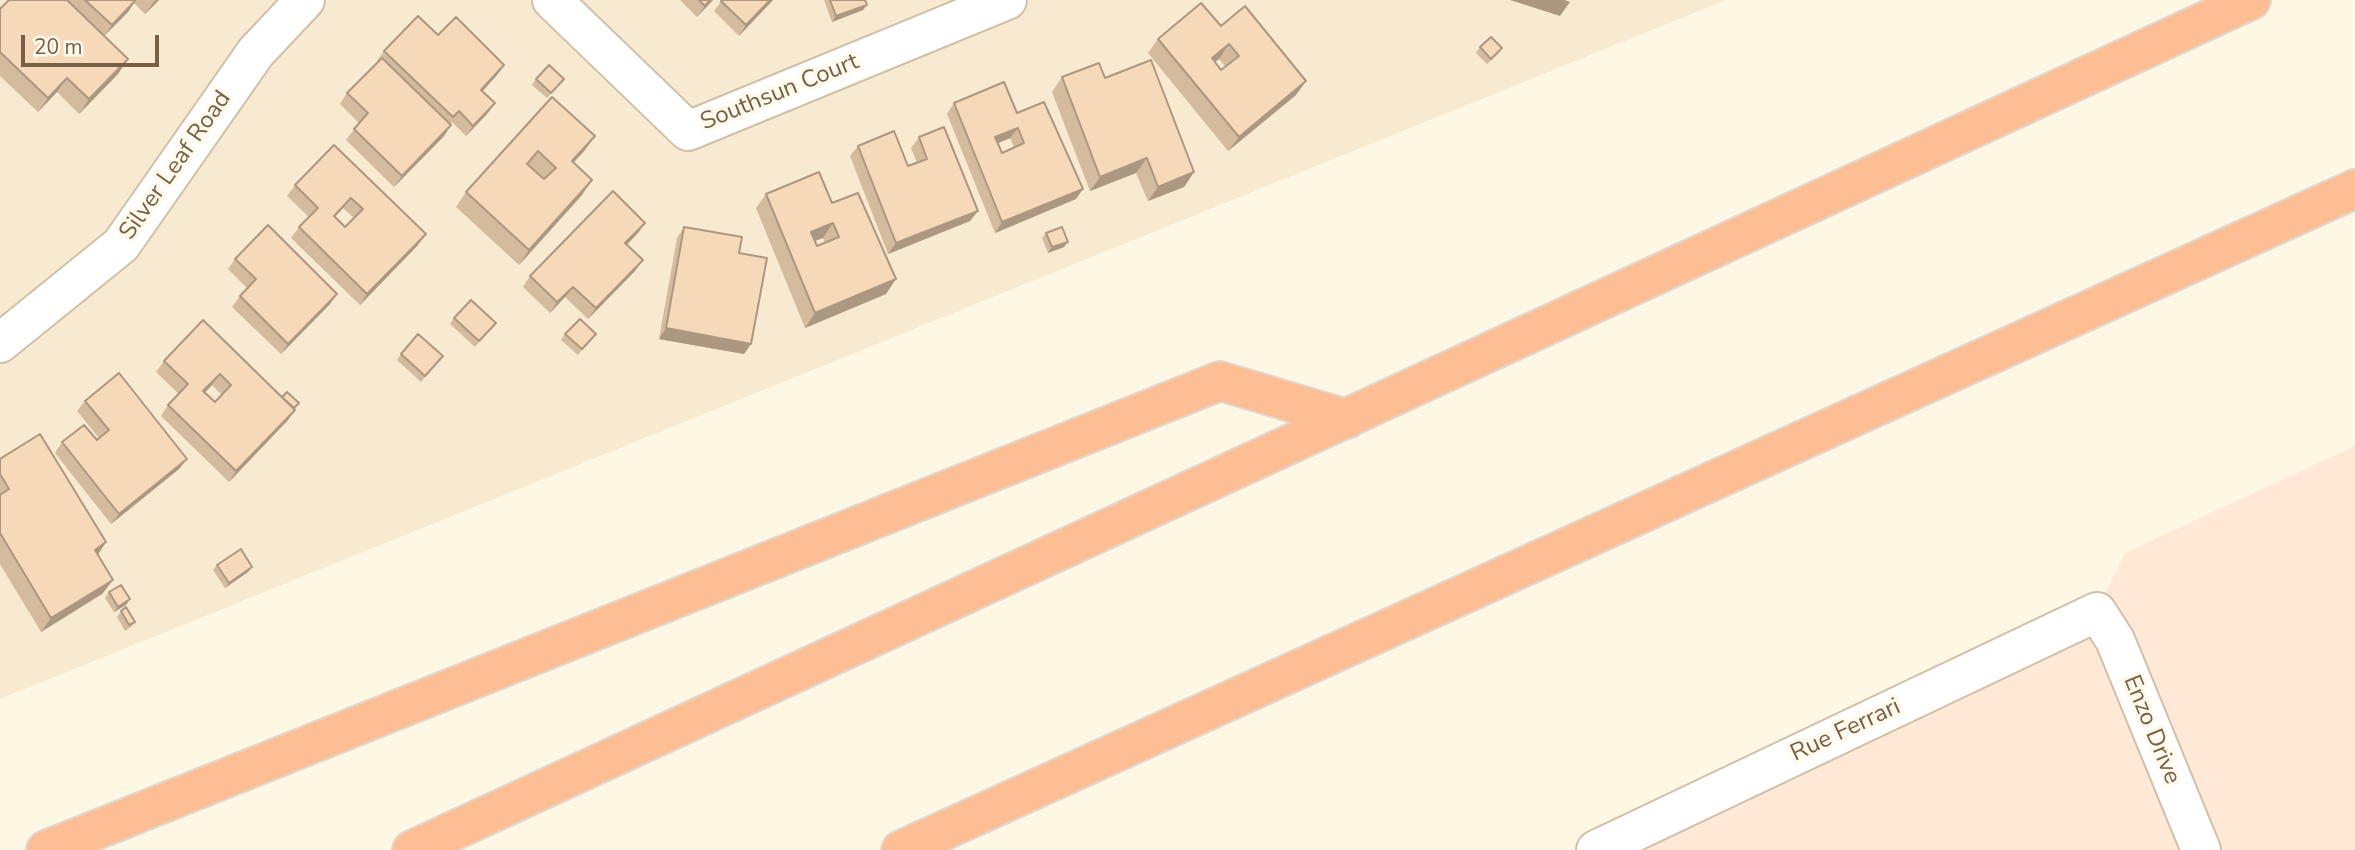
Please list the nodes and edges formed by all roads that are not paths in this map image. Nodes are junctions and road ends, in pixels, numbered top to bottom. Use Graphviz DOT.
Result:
graph roads {
  1 [pos="305,0"];
  2 [pos="552,0"];
  3 [pos="1007,0"];
  4 [pos="2251,0"];
  5 [pos="2355,189"];
  6 [pos="0,342"];
  7 [pos="1347,419"];
  8 [pos="2096,612"];
  9 [pos="46,850"];
  10 [pos="412,850"];
  11 [pos="901,850"];
  12 [pos="1596,850"];
  13 [pos="2201,850"];
  1 -- 6 [label="street, Silver Leaf Road"];
  2 -- 3 [label="street, Southsun Court"];
  4 -- 7 [label="highway"];
  5 -- 11 [label="highway"];
  7 -- 9 [label="highway"];
  7 -- 10 [label="highway"];
  8 -- 12 [label="street, Rue Ferrari"];
  8 -- 13 [label="street, Enzo Drive"];
}
